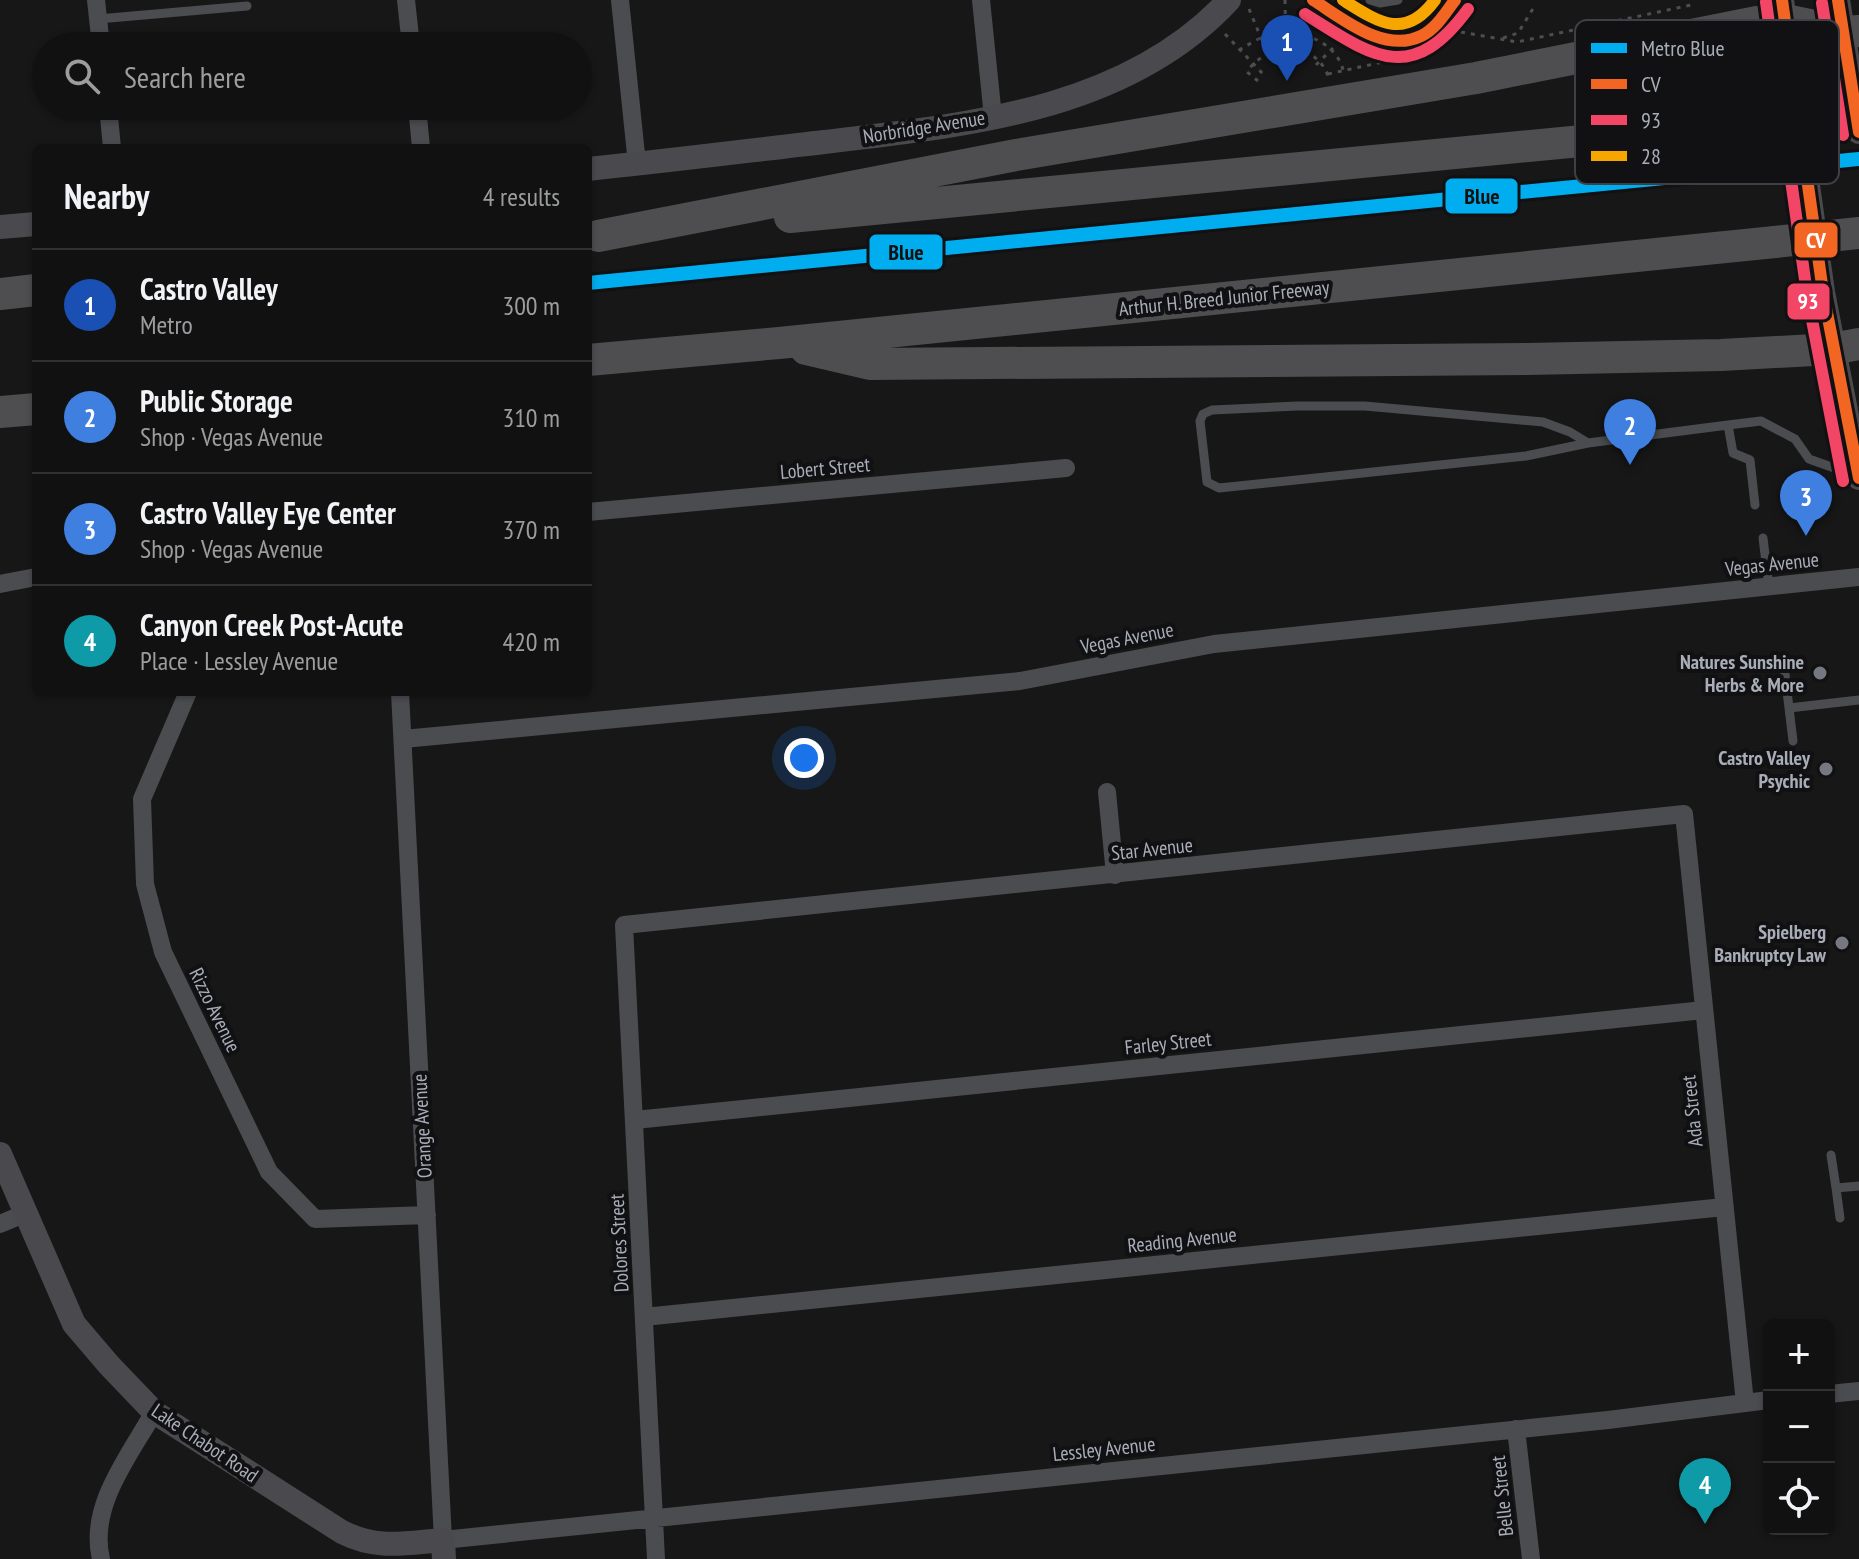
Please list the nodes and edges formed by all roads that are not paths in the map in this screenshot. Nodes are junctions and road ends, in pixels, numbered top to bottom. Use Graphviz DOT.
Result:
graph roads {
  1 [pos="96,0"];
  2 [pos="406,0"];
  3 [pos="620,0"];
  4 [pos="981,0"];
  5 [pos="1313,0"];
  6 [pos="1370,0"];
  7 [pos="1398,0"];
  8 [pos="1455,0"];
  9 [pos="1838,0"];
  10 [pos="1239,5"];
  11 [pos="247,6"];
  12 [pos="1784,10"];
  13 [pos="98,19"];
  14 [pos="1762,20"];
  15 [pos="1816,20"];
  16 [pos="1851,31"];
  17 [pos="99,32"];
  18 [pos="409,32"];
  19 [pos="1575,58"];
  20 [pos="1859,115"];
  21 [pos="993,117"];
  22 [pos="1839,117"];
  23 [pos="109,120"];
  24 [pos="418,120"];
  25 [pos="1859,132"];
  26 [pos="1575,142"];
  27 [pos="112,144"];
  28 [pos="421,144"];
  29 [pos="637,164"];
  30 [pos="592,169"];
  31 [pos="1816,184"];
  32 [pos="1,221"];
  33 [pos="32,224"];
  34 [pos="1859,233"];
  35 [pos="593,236"];
  36 [pos="32,290"];
  37 [pos="0,294"];
  38 [pos="779,343"];
  39 [pos="1846,347"];
  40 [pos="592,360"];
  41 [pos="32,409"];
  42 [pos="0,412"];
  43 [pos="1728,425"];
  44 [pos="1588,443"];
  45 [pos="1066,468"];
  46 [pos="1858,473"];
  47 [pos="1755,505"];
  48 [pos="592,512"];
  49 [pos="1763,538"];
  50 [pos="1859,577"];
  51 [pos="32,578"];
  52 [pos="0,584"];
  53 [pos="1769,587"];
  54 [pos="1784,666"];
  55 [pos="186,696"];
  56 [pos="400,696"];
  57 [pos="1859,700"];
  58 [pos="1789,708"];
  59 [pos="403,739"];
  60 [pos="1793,741"];
  61 [pos="1107,792"];
  62 [pos="1684,814"];
  63 [pos="1115,875"];
  64 [pos="624,925"];
  65 [pos="1704,1010"];
  66 [pos="635,1120"];
  67 [pos="0,1154"];
  68 [pos="1831,1155"];
  69 [pos="1859,1186"];
  70 [pos="1836,1188"];
  71 [pos="1724,1207"];
  72 [pos="24,1214"];
  73 [pos="427,1215"];
  74 [pos="1840,1218"];
  75 [pos="0,1224"];
  76 [pos="644,1317"];
  77 [pos="1859,1391"];
  78 [pos="1835,1393"];
  79 [pos="1763,1401"];
  80 [pos="1745,1403"];
  81 [pos="154,1412"];
  82 [pos="1516,1429"];
  83 [pos="654,1518"];
  84 [pos="444,1549"];
  85 [pos="101,1559"];
  86 [pos="656,1559"];
  87 [pos="1531,1559"];
  1 -- 13 [label="street"];
  2 -- 18 [label="street"];
  3 -- 29 [label="street"];
  4 -- 21 [label="street"];
  5 -- 8 [label="lane"];
  6 -- 7 [label="lane"];
  9 -- 16 [label="street"];
  10 -- 21 [label="street, Norbridge Avenue"];
  11 -- 13 [label="lane"];
  12 -- 14 [label="highway"];
  12 -- 15 [label="highway"];
  13 -- 17 [label="street"];
  16 -- 25 [label="street"];
  19 -- 35 [label="highway"];
  20 -- 22 [label="highway, bridge"];
  21 -- 29 [label="street, Norbridge Avenue"];
  23 -- 27 [label="street"];
  24 -- 28 [label="street"];
  26 -- 35 [label="highway, bridge"];
  29 -- 30 [label="street, Norbridge Avenue"];
  31 -- 39 [label="street"];
  32 -- 33 [label="street"];
  34 -- 38 [label="highway, Arthur H. Breed Junior Freeway, bridge"];
  36 -- 37 [label="highway"];
  38 -- 39 [label="highway"];
  38 -- 40 [label="highway, Arthur H. Breed Junior Freeway"];
  39 -- 46 [label="street"];
  41 -- 42 [label="highway"];
  43 -- 44 [label="lane"];
  43 -- 46 [label="lane"];
  43 -- 47 [label="lane"];
  44 -- 44 [label="lane"];
  45 -- 48 [label="street, Lobert Street"];
  49 -- 53 [label="lane"];
  50 -- 53 [label="street, Vegas Avenue"];
  51 -- 52 [label="street"];
  53 -- 59 [label="street, Vegas Avenue"];
  54 -- 58 [label="lane"];
  55 -- 73 [label="street, Rizzo Avenue"];
  56 -- 59 [label="street, Orange Avenue"];
  57 -- 58 [label="lane"];
  58 -- 60 [label="lane"];
  59 -- 73 [label="street, Orange Avenue"];
  61 -- 63 [label="street"];
  62 -- 63 [label="street, Star Avenue"];
  62 -- 65 [label="street, Ada Street"];
  63 -- 64 [label="street, Star Avenue"];
  64 -- 66 [label="street, Dolores Street"];
  65 -- 66 [label="street, Farley Street"];
  65 -- 71 [label="street, Ada Street"];
  66 -- 76 [label="street, Dolores Street"];
  67 -- 72 [label="street, Lake Chabot Road"];
  68 -- 70 [label="lane"];
  69 -- 70 [label="lane"];
  70 -- 74 [label="lane"];
  71 -- 76 [label="street, Reading Avenue"];
  71 -- 80 [label="street, Ada Street"];
  72 -- 75 [label="street"];
  72 -- 81 [label="street, Lake Chabot Road"];
  73 -- 84 [label="street, Orange Avenue"];
  76 -- 83 [label="street, Dolores Street"];
  77 -- 78 [label="street"];
  79 -- 80 [label="street, Lessley Avenue"];
  80 -- 82 [label="street, Lessley Avenue"];
  81 -- 84 [label="street, Lake Chabot Road"];
  81 -- 85 [label="street"];
  82 -- 83 [label="street, Lessley Avenue"];
  82 -- 87 [label="street, Belle Street"];
  83 -- 84 [label="street, Lessley Avenue"];
  83 -- 86 [label="street, Dolores Street"];
}
